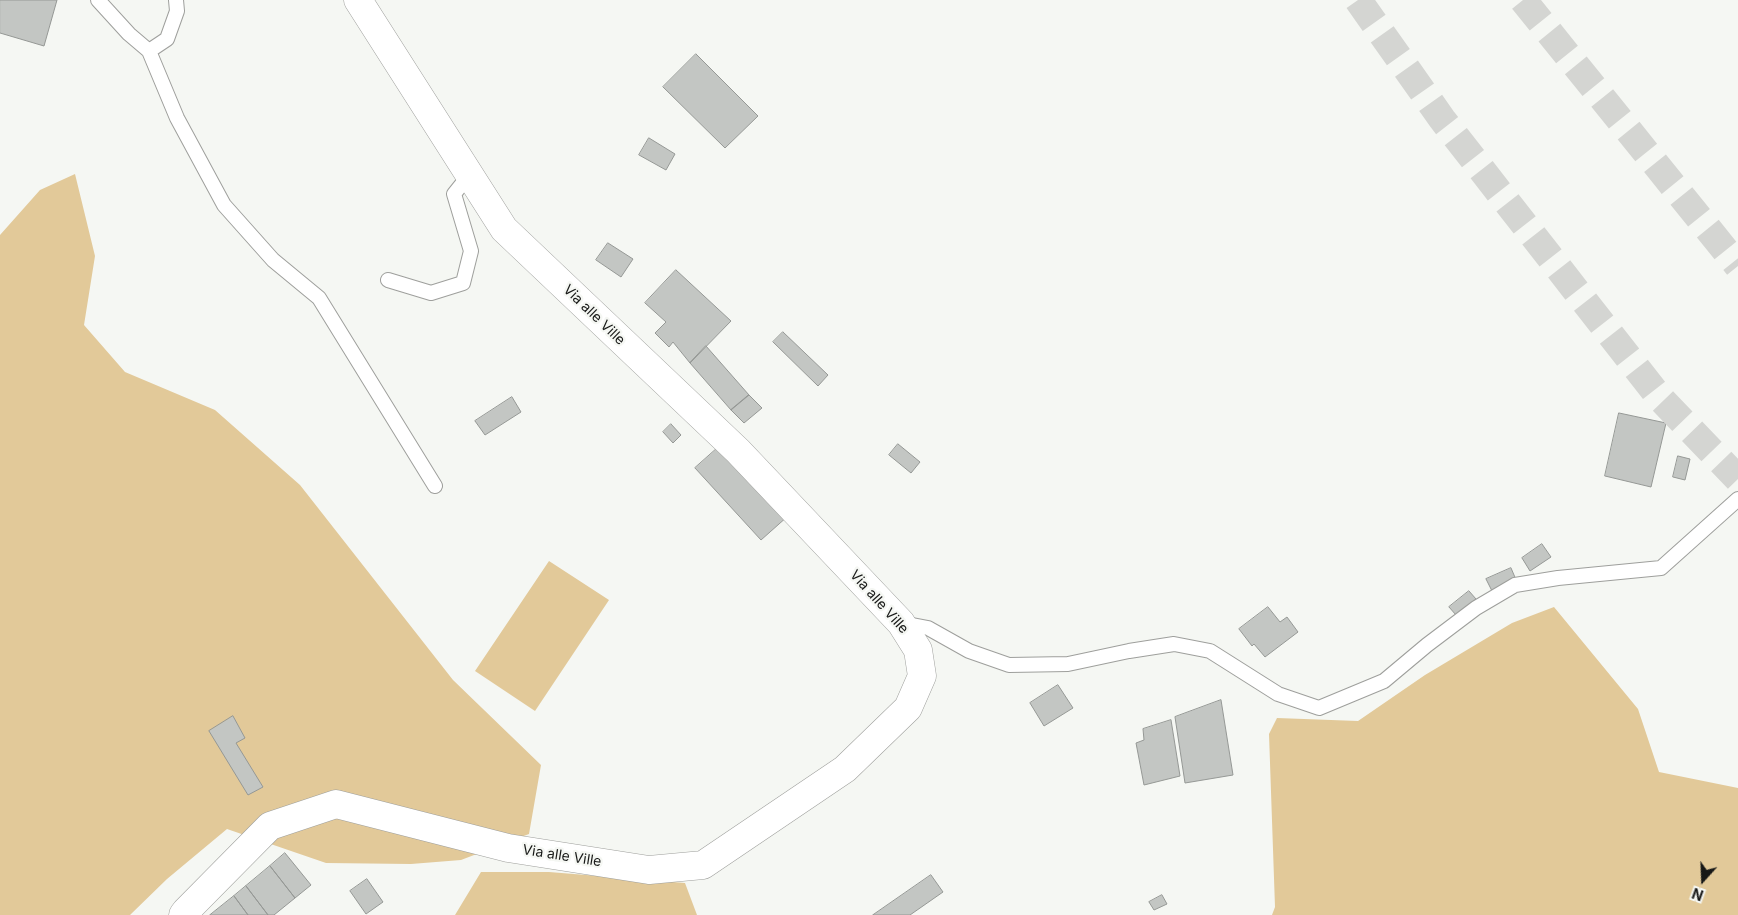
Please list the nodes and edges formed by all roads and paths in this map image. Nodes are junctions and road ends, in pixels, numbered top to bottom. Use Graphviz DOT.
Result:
graph roads {
  1 [pos="98,0"];
  2 [pos="176,0"];
  3 [pos="358,0"];
  4 [pos="149,51"];
  5 [pos="470,174"];
  6 [pos="388,280"];
  7 [pos="435,486"];
  8 [pos="1738,499"];
  9 [pos="901,623"];
  10 [pos="183,915"];
  1 -- 4 [label="lane"];
  2 -- 4 [label="lane"];
  3 -- 5 [label="street, Via alle Ville"];
  4 -- 7 [label="lane"];
  5 -- 6 [label="lane"];
  5 -- 9 [label="street, Via alle Ville"];
  8 -- 9 [label="lane"];
  9 -- 10 [label="street, Via alle Ville"];
}
